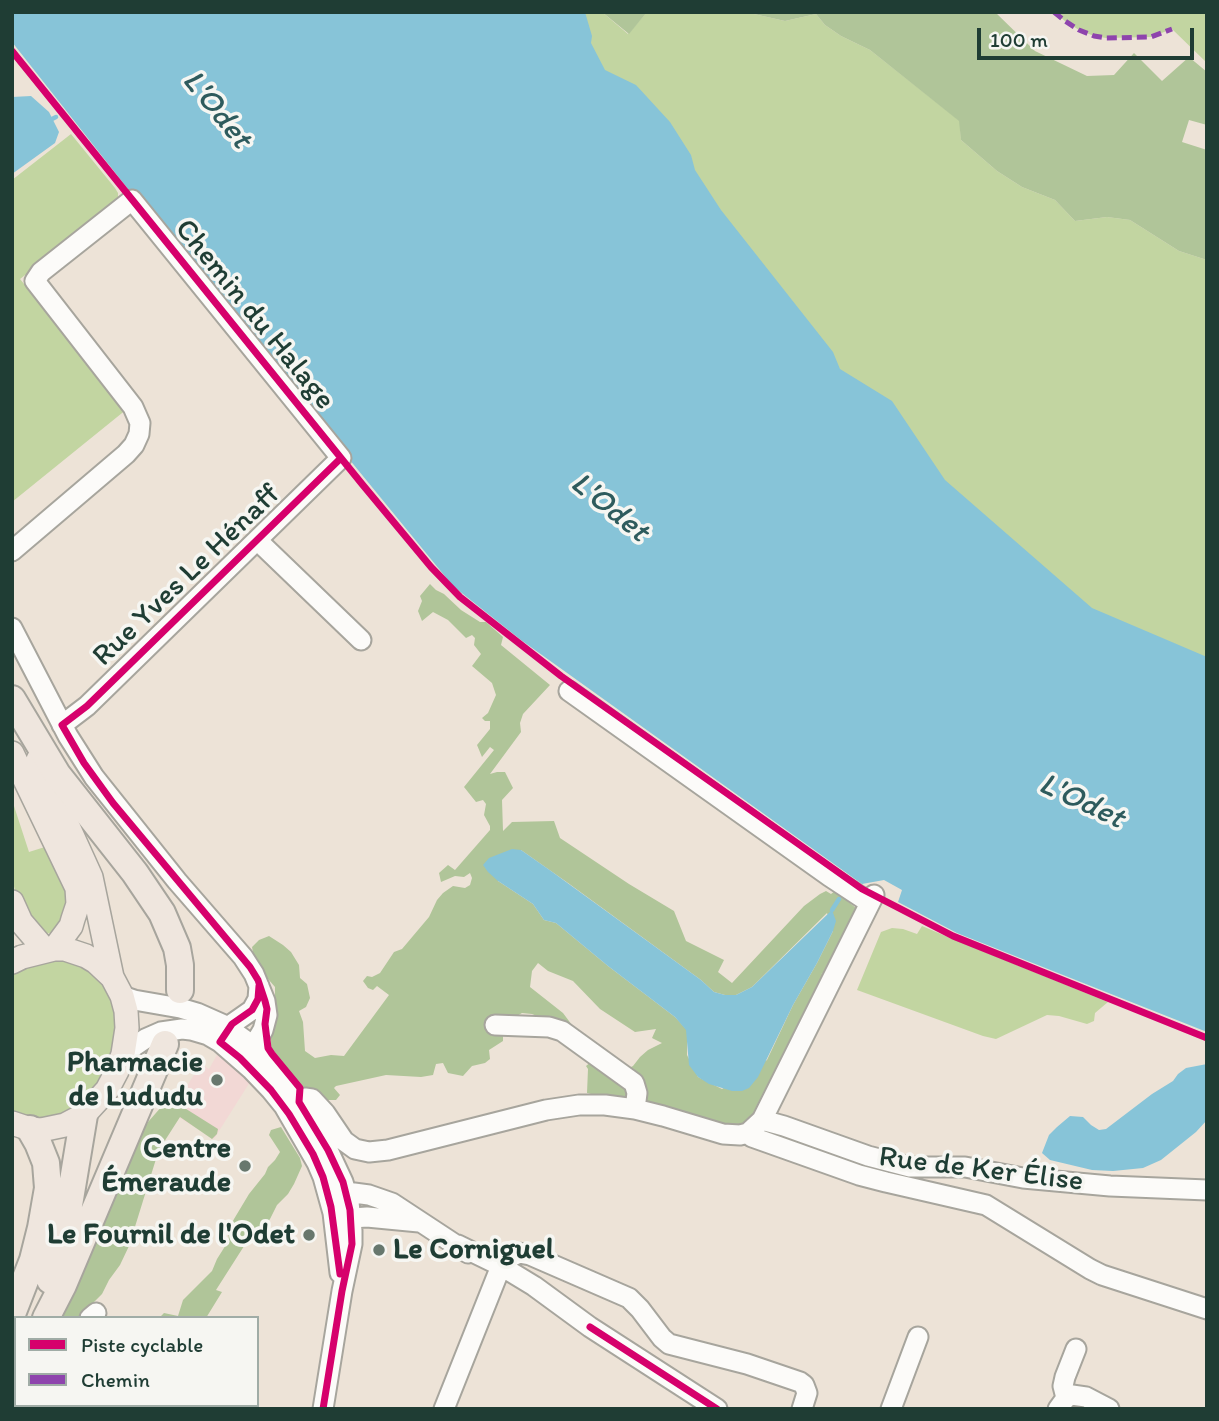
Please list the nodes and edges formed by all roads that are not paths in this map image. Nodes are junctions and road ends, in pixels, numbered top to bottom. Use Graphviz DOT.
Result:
graph roads {
  1 [pos="341,458"];
  2 [pos="257,540"];
  3 [pos="12,551"];
  4 [pos="12,628"];
  5 [pos="361,640"];
  6 [pos="569,691"];
  7 [pos="12,700"];
  8 [pos="62,725"];
  9 [pos="12,753"];
  10 [pos="12,902"];
  11 [pos="49,950"];
  12 [pos="12,962"];
  13 [pos="260,985"];
  14 [pos="117,986"];
  15 [pos="180,989"];
  16 [pos="495,1025"];
  17 [pos="229,1030"];
  18 [pos="165,1044"];
  19 [pos="246,1052"];
  20 [pos="123,1054"];
  21 [pos="294,1108"];
  22 [pos="635,1109"];
  23 [pos="84,1115"];
  24 [pos="21,1126"];
  25 [pos="755,1126"];
  26 [pos="1207,1190"];
  27 [pos="338,1197"];
  28 [pos="342,1219"];
  29 [pos="422,1223"];
  30 [pos="499,1271"];
  31 [pos="1207,1309"];
  32 [pos="12,1314"];
  33 [pos="37,1316"];
  34 [pos="47,1316"];
  35 [pos="918,1337"];
  36 [pos="1076,1349"];
  37 [pos="1062,1403"];
  38 [pos="323,1409"];
  39 [pos="444,1409"];
  40 [pos="717,1409"];
  41 [pos="802,1409"];
  42 [pos="891,1409"];
  43 [pos="1109,1409"];
  1 -- 2 [label="street, Rue Yves Le Hénaff"];
  1 -- 3 [label="street, Chemin du Halage"];
  2 -- 5 [label="street"];
  2 -- 8 [label="street, Rue Yves Le Hénaff"];
  4 -- 8 [label="street"];
  6 -- 25 [label="street"];
  7 -- 14 [label="main road"];
  7 -- 15 [label="highway"];
  8 -- 13 [label="street"];
  9 -- 11 [label="main road"];
  10 -- 11 [label="main road"];
  11 -- 12 [label="main road"];
  11 -- 14 [label="main road"];
  13 -- 17 [label="street"];
  13 -- 19 [label="street"];
  14 -- 17 [label="street"];
  14 -- 20 [label="main road"];
  16 -- 22 [label="street"];
  17 -- 19 [label="street"];
  17 -- 20 [label="street"];
  18 -- 34 [label="highway"];
  19 -- 21 [label="street"];
  19 -- 21 [label="street"];
  20 -- 23 [label="main road"];
  21 -- 22 [label="street"];
  21 -- 27 [label="street"];
  22 -- 25 [label="street"];
  23 -- 24 [label="main road"];
  23 -- 33 [label="highway"];
  24 -- 32 [label="highway"];
  25 -- 26 [label="street, Rue de Ker Élise"];
  25 -- 31 [label="street"];
  27 -- 28 [label="street"];
  27 -- 29 [label="street"];
  28 -- 29 [label="street"];
  28 -- 38 [label="street"];
  29 -- 30 [label="street"];
  30 -- 39 [label="street"];
  30 -- 40 [label="street"];
  30 -- 41 [label="street"];
  35 -- 42 [label="street"];
  36 -- 37 [label="street"];
  37 -- 43 [label="street"];
}
